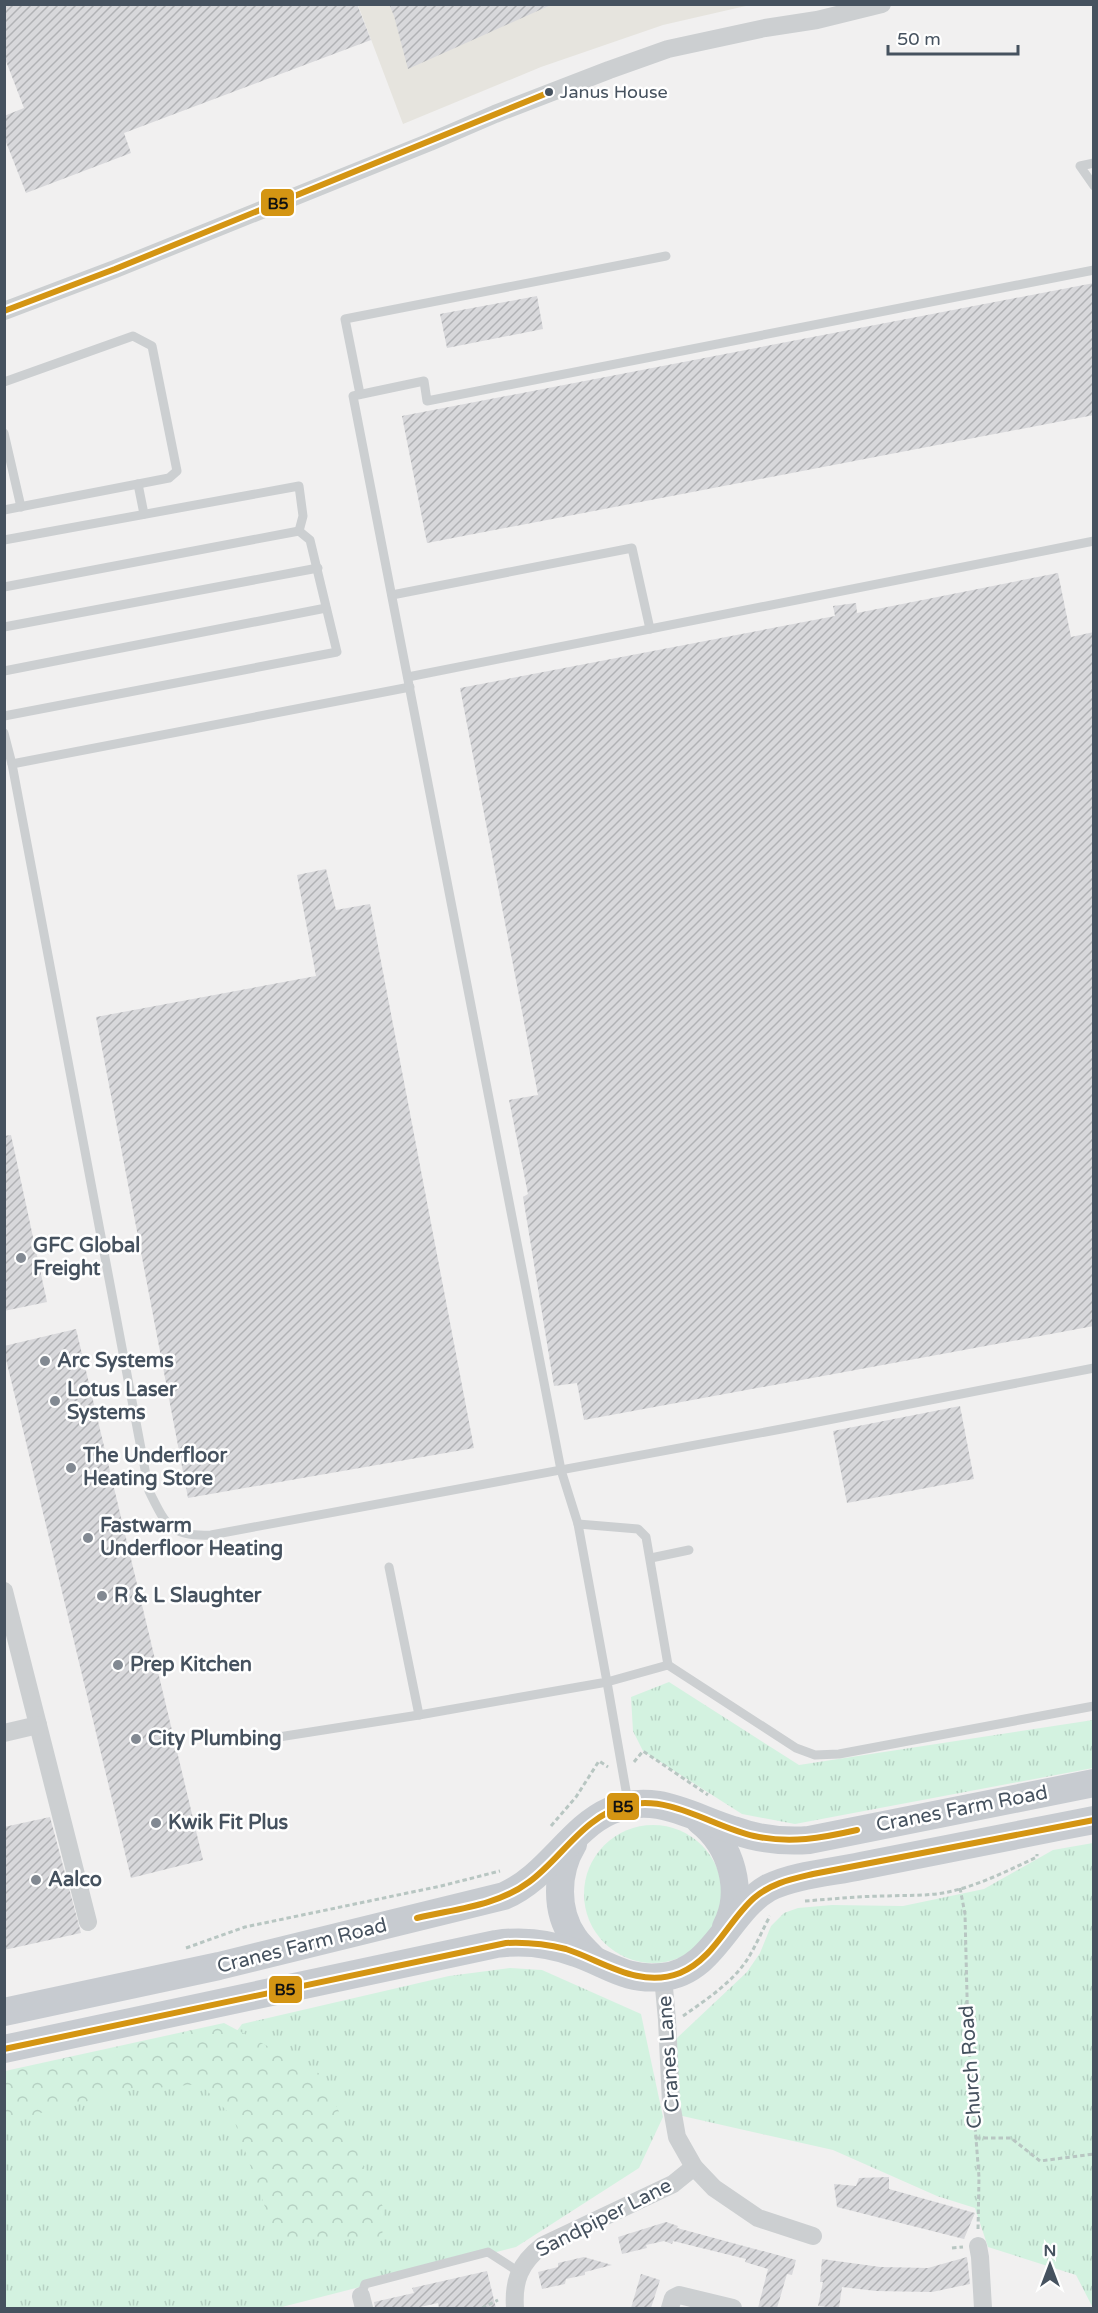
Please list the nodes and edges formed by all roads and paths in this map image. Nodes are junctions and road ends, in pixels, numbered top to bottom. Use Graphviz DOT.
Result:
graph roads {
  1 [pos="882,4"];
  2 [pos="1094,163"];
  3 [pos="1094,186"];
  4 [pos="666,256"];
  5 [pos="1094,270"];
  6 [pos="4,310"];
  7 [pos="4,382"];
  8 [pos="360,394"];
  9 [pos="4,433"];
  10 [pos="138,484"];
  11 [pos="21,507"];
  12 [pos="4,510"];
  13 [pos="144,514"];
  14 [pos="299,531"];
  15 [pos="4,540"];
  16 [pos="1094,541"];
  17 [pos="318,568"];
  18 [pos="4,587"];
  19 [pos="392,595"];
  20 [pos="326,608"];
  21 [pos="4,627"];
  22 [pos="650,629"];
  23 [pos="4,671"];
  24 [pos="409,682"];
  25 [pos="4,716"];
  26 [pos="4,733"];
  27 [pos="12,764"];
  28 [pos="1094,1368"];
  29 [pos="561,1470"];
  30 [pos="578,1524"];
  31 [pos="689,1550"];
  32 [pos="651,1558"];
  33 [pos="389,1567"];
  34 [pos="4,1592"];
  35 [pos="668,1665"];
  36 [pos="607,1682"];
  37 [pos="1094,1706"];
  38 [pos="419,1715"];
  39 [pos="38,1725"];
  40 [pos="4,1733"];
  41 [pos="253,1741"];
  42 [pos="1094,1783"];
  43 [pos="628,1804"];
  44 [pos="691,1814"];
  45 [pos="1094,1820"];
  46 [pos="579,1835"];
  47 [pos="1037,1857"];
  48 [pos="960,1888"];
  49 [pos="801,1901"];
  50 [pos="776,1912"];
  51 [pos="88,1922"];
  52 [pos="719,1940"];
  53 [pos="594,1960"];
  54 [pos="663,1977"];
  55 [pos="697,2006"];
  56 [pos="4,2012"];
  57 [pos="4,2049"];
  58 [pos="976,2139"];
  59 [pos="1094,2154"];
  60 [pos="694,2167"];
  61 [pos="813,2236"];
  62 [pos="979,2251"];
  63 [pos="519,2272"];
  64 [pos="362,2302"];
  65 [pos="515,2308"];
  66 [pos="670,2308"];
  67 [pos="732,2308"];
  68 [pos="982,2308"];
  1 -- 6 [label="street"];
  2 -- 3 [label="lane"];
  4 -- 8 [label="lane"];
  5 -- 8 [label="lane"];
  7 -- 10 [label="lane"];
  8 -- 19 [label="lane"];
  9 -- 11 [label="lane"];
  10 -- 11 [label="lane"];
  10 -- 13 [label="lane"];
  11 -- 12 [label="lane"];
  13 -- 14 [label="lane"];
  13 -- 15 [label="lane"];
  14 -- 17 [label="lane"];
  14 -- 18 [label="lane"];
  16 -- 22 [label="lane"];
  17 -- 20 [label="lane"];
  17 -- 21 [label="lane"];
  19 -- 22 [label="lane"];
  19 -- 24 [label="lane"];
  20 -- 23 [label="lane"];
  20 -- 25 [label="lane"];
  22 -- 24 [label="lane"];
  24 -- 27 [label="lane"];
  24 -- 29 [label="lane"];
  26 -- 27 [label="lane"];
  27 -- 29 [label="lane"];
  28 -- 29 [label="lane"];
  29 -- 30 [label="lane"];
  30 -- 32 [label="lane"];
  30 -- 36 [label="lane"];
  31 -- 32 [label="lane"];
  32 -- 35 [label="lane"];
  33 -- 38 [label="lane"];
  34 -- 39 [label="street"];
  35 -- 36 [label="lane"];
  35 -- 37 [label="lane"];
  36 -- 38 [label="lane"];
  36 -- 43 [label="lane"];
  38 -- 41 [label="lane"];
  39 -- 40 [label="street"];
  39 -- 51 [label="street"];
  42 -- 44 [label="main road, Cranes Farm Road"];
  43 -- 44 [label="main road, Cranes Farm Road"];
  43 -- 46 [label="main road, Cranes Farm Road"];
  44 -- 52 [label="main road, Cranes Farm Road"];
  45 -- 52 [label="main road, Cranes Farm Road"];
  46 -- 53 [label="main road, Cranes Farm Road"];
  46 -- 56 [label="main road, Cranes Farm Road"];
  47 -- 48 [label="path"];
  48 -- 49 [label="path"];
  48 -- 58 [label="path, Church Road"];
  50 -- 55 [label="path"];
  52 -- 54 [label="main road, Cranes Farm Road"];
  53 -- 54 [label="main road, Cranes Farm Road"];
  53 -- 57 [label="main road, Cranes Farm Road"];
  54 -- 60 [label="street, Cranes Lane"];
  58 -- 59 [label="path"];
  58 -- 62 [label="path, Church Road"];
  60 -- 61 [label="street, Cranes Lane"];
  60 -- 63 [label="street, Sandpiper Lane"];
  62 -- 68 [label="street"];
  63 -- 64 [label="lane"];
  63 -- 65 [label="street, Sandpiper Lane"];
  66 -- 67 [label="street"];
}
